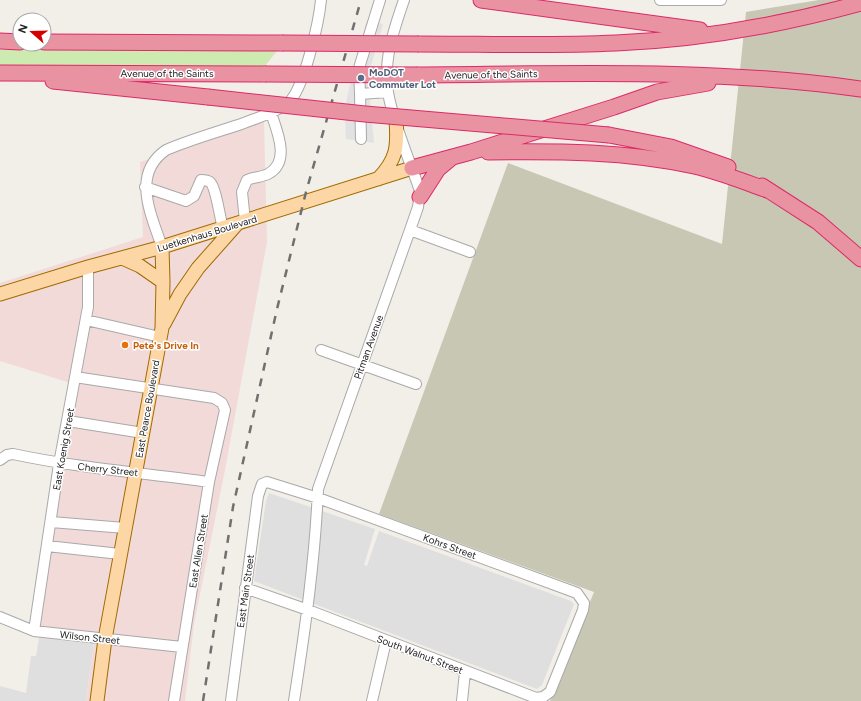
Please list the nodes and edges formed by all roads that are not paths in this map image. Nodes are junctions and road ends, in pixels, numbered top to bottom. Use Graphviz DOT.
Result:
graph roads {
  1 [pos="321,0"];
  2 [pos="380,0"];
  3 [pos="404,0"];
  4 [pos="481,0"];
  5 [pos="660,0"];
  6 [pos="721,0"];
  7 [pos="861,3"];
  8 [pos="721,33"];
  9 [pos="0,42"];
  10 [pos="12,42"];
  11 [pos="52,42"];
  12 [pos="0,72"];
  13 [pos="0,76"];
  14 [pos="745,77"];
  15 [pos="861,89"];
  16 [pos="388,92"];
  17 [pos="360,94"];
  18 [pos="271,113"];
  19 [pos="396,120"];
  20 [pos="360,138"];
  21 [pos="471,152"];
  22 [pos="452,157"];
  23 [pos="412,168"];
  24 [pos="378,179"];
  25 [pos="145,187"];
  26 [pos="770,191"];
  27 [pos="420,197"];
  28 [pos="241,222"];
  29 [pos="223,228"];
  30 [pos="410,230"];
  31 [pos="162,247"];
  32 [pos="470,252"];
  33 [pos="122,258"];
  34 [pos="861,259"];
  35 [pos="88,267"];
  36 [pos="163,282"];
  37 [pos="0,294"];
  38 [pos="86,320"];
  39 [pos="161,332"];
  40 [pos="321,350"];
  41 [pos="362,364"];
  42 [pos="75,376"];
  43 [pos="416,384"];
  44 [pos="150,390"];
  45 [pos="68,420"];
  46 [pos="143,433"];
  47 [pos="3,457"];
  48 [pos="60,464"];
  49 [pos="136,471"];
  50 [pos="209,482"];
  51 [pos="265,482"];
  52 [pos="318,498"];
  53 [pos="50,522"];
  54 [pos="125,528"];
  55 [pos="47,546"];
  56 [pos="120,554"];
  57 [pos="245,588"];
  58 [pos="308,610"];
  59 [pos="0,617"];
  60 [pos="34,631"];
  61 [pos="105,639"];
  62 [pos="386,641"];
  63 [pos="182,647"];
  64 [pos="568,648"];
  65 [pos="465,672"];
  66 [pos="97,701"];
  67 [pos="174,701"];
  68 [pos="231,701"];
  69 [pos="294,701"];
  70 [pos="372,701"];
  71 [pos="462,701"];
  1 -- 18 [label="street, East Pearce Boulevard"];
  2 -- 17 [label="street"];
  3 -- 16 [label="street"];
  4 -- 8 [label="highway"];
  5 -- 6 [label="street"];
  7 -- 8 [label="highway"];
  8 -- 11 [label="highway, bridge"];
  9 -- 10 [label="highway"];
  12 -- 14 [label="highway, Avenue of the Saints, bridge"];
  13 -- 26 [label="highway, bridge"];
  14 -- 15 [label="highway, Avenue of the Saints"];
  14 -- 21 [label="highway"];
  16 -- 17 [label="street"];
  16 -- 19 [label="street"];
  17 -- 20 [label="street"];
  18 -- 25 [label="street, East Pearce Boulevard"];
  18 -- 28 [label="street"];
  19 -- 23 [label="street"];
  19 -- 24 [label="main road"];
  21 -- 22 [label="highway"];
  21 -- 26 [label="highway"];
  22 -- 23 [label="highway"];
  22 -- 27 [label="highway"];
  23 -- 24 [label="main road, Luetkenhaus Boulevard"];
  23 -- 27 [label="street"];
  24 -- 28 [label="main road, Luetkenhaus Boulevard"];
  25 -- 29 [label="street"];
  25 -- 31 [label="street, East Pearce Boulevard"];
  26 -- 34 [label="highway"];
  27 -- 30 [label="street, Pitman Avenue"];
  28 -- 29 [label="main road, Luetkenhaus Boulevard"];
  28 -- 39 [label="main road"];
  29 -- 31 [label="main road, Luetkenhaus Boulevard"];
  30 -- 32 [label="street"];
  30 -- 41 [label="street, Pitman Avenue"];
  31 -- 33 [label="main road, Luetkenhaus Boulevard"];
  31 -- 36 [label="main road, East Pearce Boulevard"];
  33 -- 35 [label="main road, Luetkenhaus Boulevard"];
  33 -- 36 [label="main road"];
  35 -- 37 [label="main road, Luetkenhaus Boulevard"];
  35 -- 38 [label="street, East Koenig Street"];
  36 -- 39 [label="main road, East Pearce Boulevard"];
  38 -- 39 [label="street"];
  38 -- 42 [label="street, East Koenig Street"];
  39 -- 44 [label="main road, East Pearce Boulevard"];
  40 -- 41 [label="street"];
  41 -- 43 [label="street"];
  41 -- 52 [label="street, Pitman Avenue"];
  42 -- 44 [label="street"];
  42 -- 45 [label="street, East Koenig Street"];
  44 -- 46 [label="main road, East Pearce Boulevard"];
  44 -- 50 [label="street, East Allen Street"];
  45 -- 46 [label="street"];
  45 -- 48 [label="street, East Koenig Street"];
  46 -- 49 [label="main road, East Pearce Boulevard"];
  47 -- 48 [label="street, Cherry Street"];
  48 -- 49 [label="street, Cherry Street"];
  48 -- 53 [label="street, East Koenig Street"];
  49 -- 50 [label="street, Cherry Street"];
  49 -- 54 [label="main road, East Pearce Boulevard"];
  50 -- 63 [label="street, East Allen Street"];
  51 -- 52 [label="street, Kohrs Street"];
  51 -- 57 [label="street, East Main Street"];
  52 -- 58 [label="street, Pitman Avenue"];
  52 -- 64 [label="street, Kohrs Street"];
  53 -- 54 [label="street"];
  53 -- 55 [label="street, East Koenig Street"];
  54 -- 56 [label="main road, East Pearce Boulevard"];
  55 -- 56 [label="street"];
  55 -- 60 [label="street, East Koenig Street"];
  56 -- 61 [label="main road, East Pearce Boulevard"];
  57 -- 58 [label="street, South Walnut Street"];
  57 -- 68 [label="street, East Main Street"];
  58 -- 62 [label="street, South Walnut Street"];
  58 -- 69 [label="street, Pitman Avenue"];
  59 -- 60 [label="street, Wilson Street"];
  60 -- 61 [label="street, Wilson Street"];
  61 -- 63 [label="street, Wilson Street"];
  61 -- 66 [label="main road, East Pearce Boulevard"];
  62 -- 65 [label="street, South Walnut Street"];
  62 -- 70 [label="street"];
  63 -- 67 [label="street, East Allen Street"];
  64 -- 65 [label="street, South Walnut Street"];
  65 -- 71 [label="street"];
}
